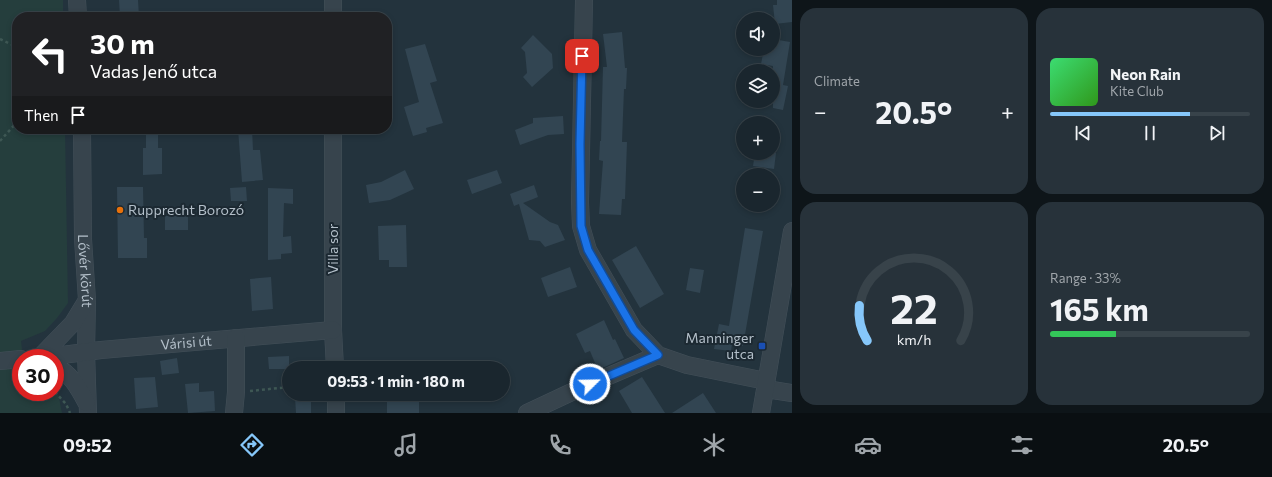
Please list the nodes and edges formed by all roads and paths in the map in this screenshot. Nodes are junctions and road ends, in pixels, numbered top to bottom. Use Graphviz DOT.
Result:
graph roads {
  1 [pos="77,0"];
  2 [pos="333,0"];
  3 [pos="584,0"];
  4 [pos="78,12"];
  5 [pos="333,12"];
  6 [pos="0,39"];
  7 [pos="12,45"];
  8 [pos="12,128"];
  9 [pos="82,134"];
  10 [pos="333,134"];
  11 [pos="0,141"];
  12 [pos="792,232"];
  13 [pos="87,300"];
  14 [pos="333,330"];
  15 [pos="236,338"];
  16 [pos="48,349"];
  17 [pos="86,352"];
  18 [pos="64,355"];
  19 [pos="658,355"];
  20 [pos="12,360"];
  21 [pos="0,361"];
  22 [pos="335,361"];
  23 [pos="64,371"];
  24 [pos="766,385"];
  25 [pos="282,388"];
  26 [pos="236,392"];
  27 [pos="792,393"];
  28 [pos="63,401"];
  29 [pos="336,401"];
  30 [pos="88,408"];
  31 [pos="70,413"];
  32 [pos="234,413"];
  33 [pos="336,413"];
  34 [pos="527,413"];
  35 [pos="762,413"];
  1 -- 4 [label="street"];
  2 -- 5 [label="street"];
  3 -- 19 [label="street"];
  6 -- 7 [label="path"];
  8 -- 11 [label="path"];
  9 -- 13 [label="street, Lővér körút"];
  10 -- 14 [label="street, Villa sor"];
  12 -- 24 [label="street"];
  13 -- 16 [label="street, Várisi út"];
  13 -- 17 [label="street, Lővér körút"];
  14 -- 15 [label="street, Várisi út"];
  14 -- 22 [label="street, Villa sor"];
  15 -- 17 [label="street, Várisi út"];
  15 -- 26 [label="street"];
  17 -- 18 [label="street, Várisi út"];
  17 -- 30 [label="street, Lővér körút"];
  19 -- 24 [label="street"];
  19 -- 34 [label="street"];
  20 -- 21 [label="street"];
  23 -- 30 [label="street"];
  24 -- 27 [label="street"];
  24 -- 35 [label="street"];
  25 -- 26 [label="path"];
  26 -- 32 [label="street"];
  28 -- 31 [label="path"];
  29 -- 33 [label="street"];
}
